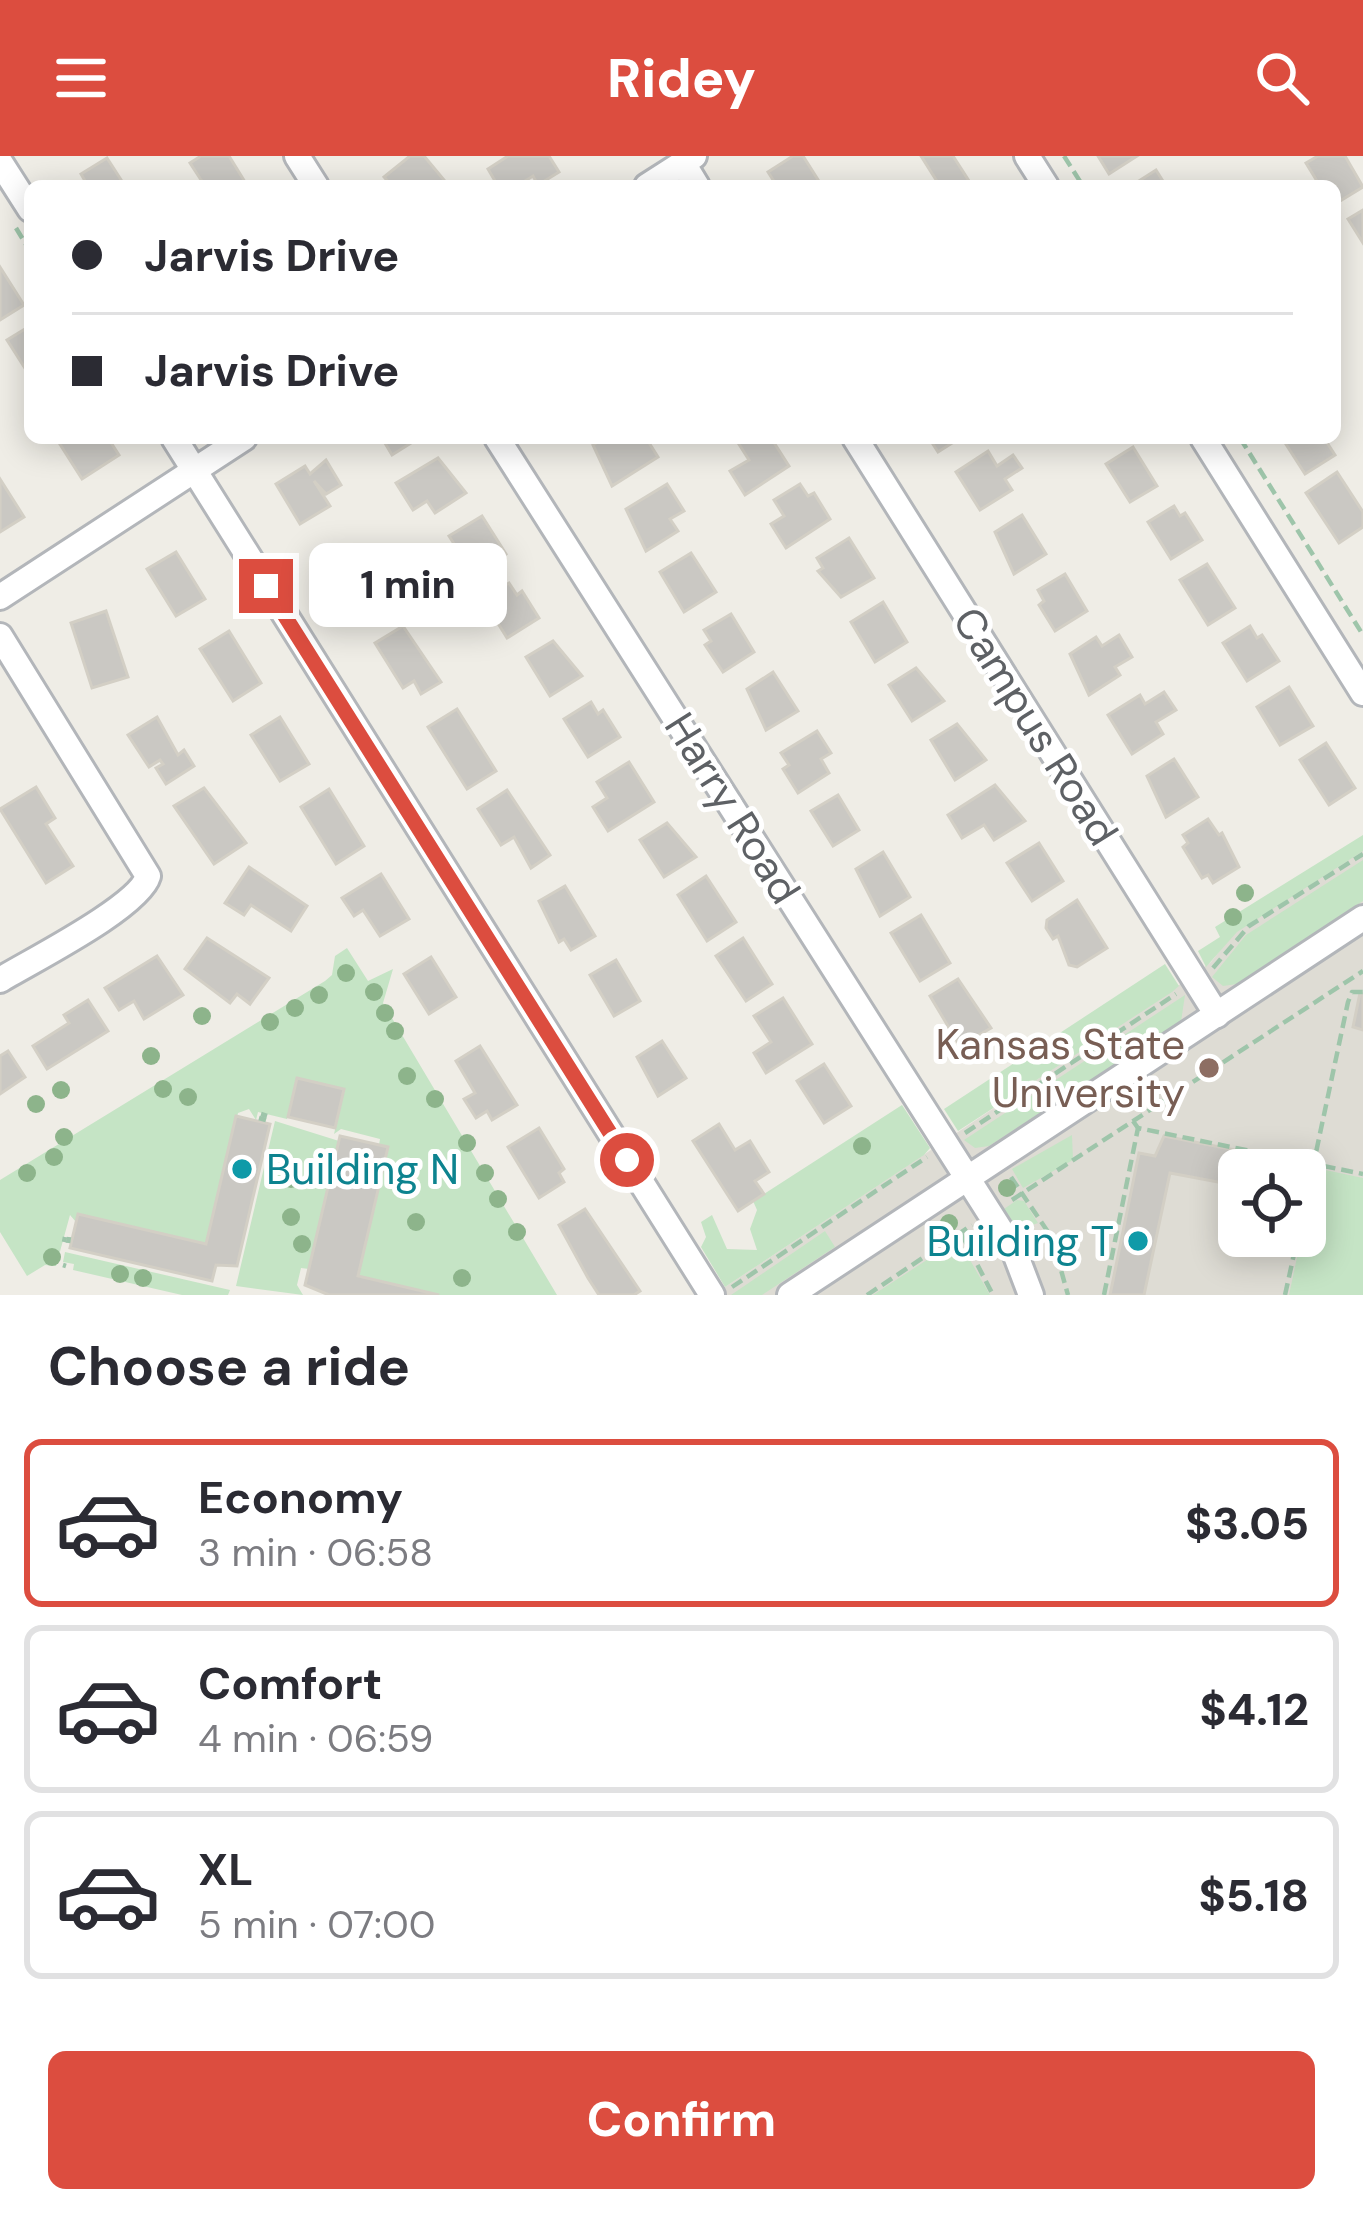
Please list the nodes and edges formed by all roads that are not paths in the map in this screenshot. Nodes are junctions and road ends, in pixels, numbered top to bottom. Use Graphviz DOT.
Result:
graph roads {
  1 [pos="688,160"];
  2 [pos="0,162"];
  3 [pos="656,180"];
  4 [pos="24,200"];
  5 [pos="178,444"];
  6 [pos="235,444"];
  7 [pos="501,444"];
  8 [pos="859,444"];
  9 [pos="1207,444"];
  10 [pos="194,470"];
  11 [pos="0,597"];
  12 [pos="0,635"];
  13 [pos="1363,693"];
  14 [pos="1363,918"];
  15 [pos="0,980"];
  16 [pos="1217,1015"];
  17 [pos="968,1179"];
  18 [pos="720,1293"];
  19 [pos="790,1295"];
  20 [pos="1031,1295"];
  1 -- 3 [label="street"];
  2 -- 4 [label="street"];
  5 -- 10 [label="street"];
  6 -- 10 [label="street"];
  7 -- 17 [label="street, Harry Road"];
  8 -- 16 [label="street, Campus Road"];
  9 -- 13 [label="street"];
  10 -- 11 [label="street"];
  10 -- 18 [label="street"];
  12 -- 15 [label="street"];
  14 -- 16 [label="street"];
  16 -- 17 [label="street"];
  17 -- 19 [label="street"];
  17 -- 20 [label="street, Harry Road"];
}
